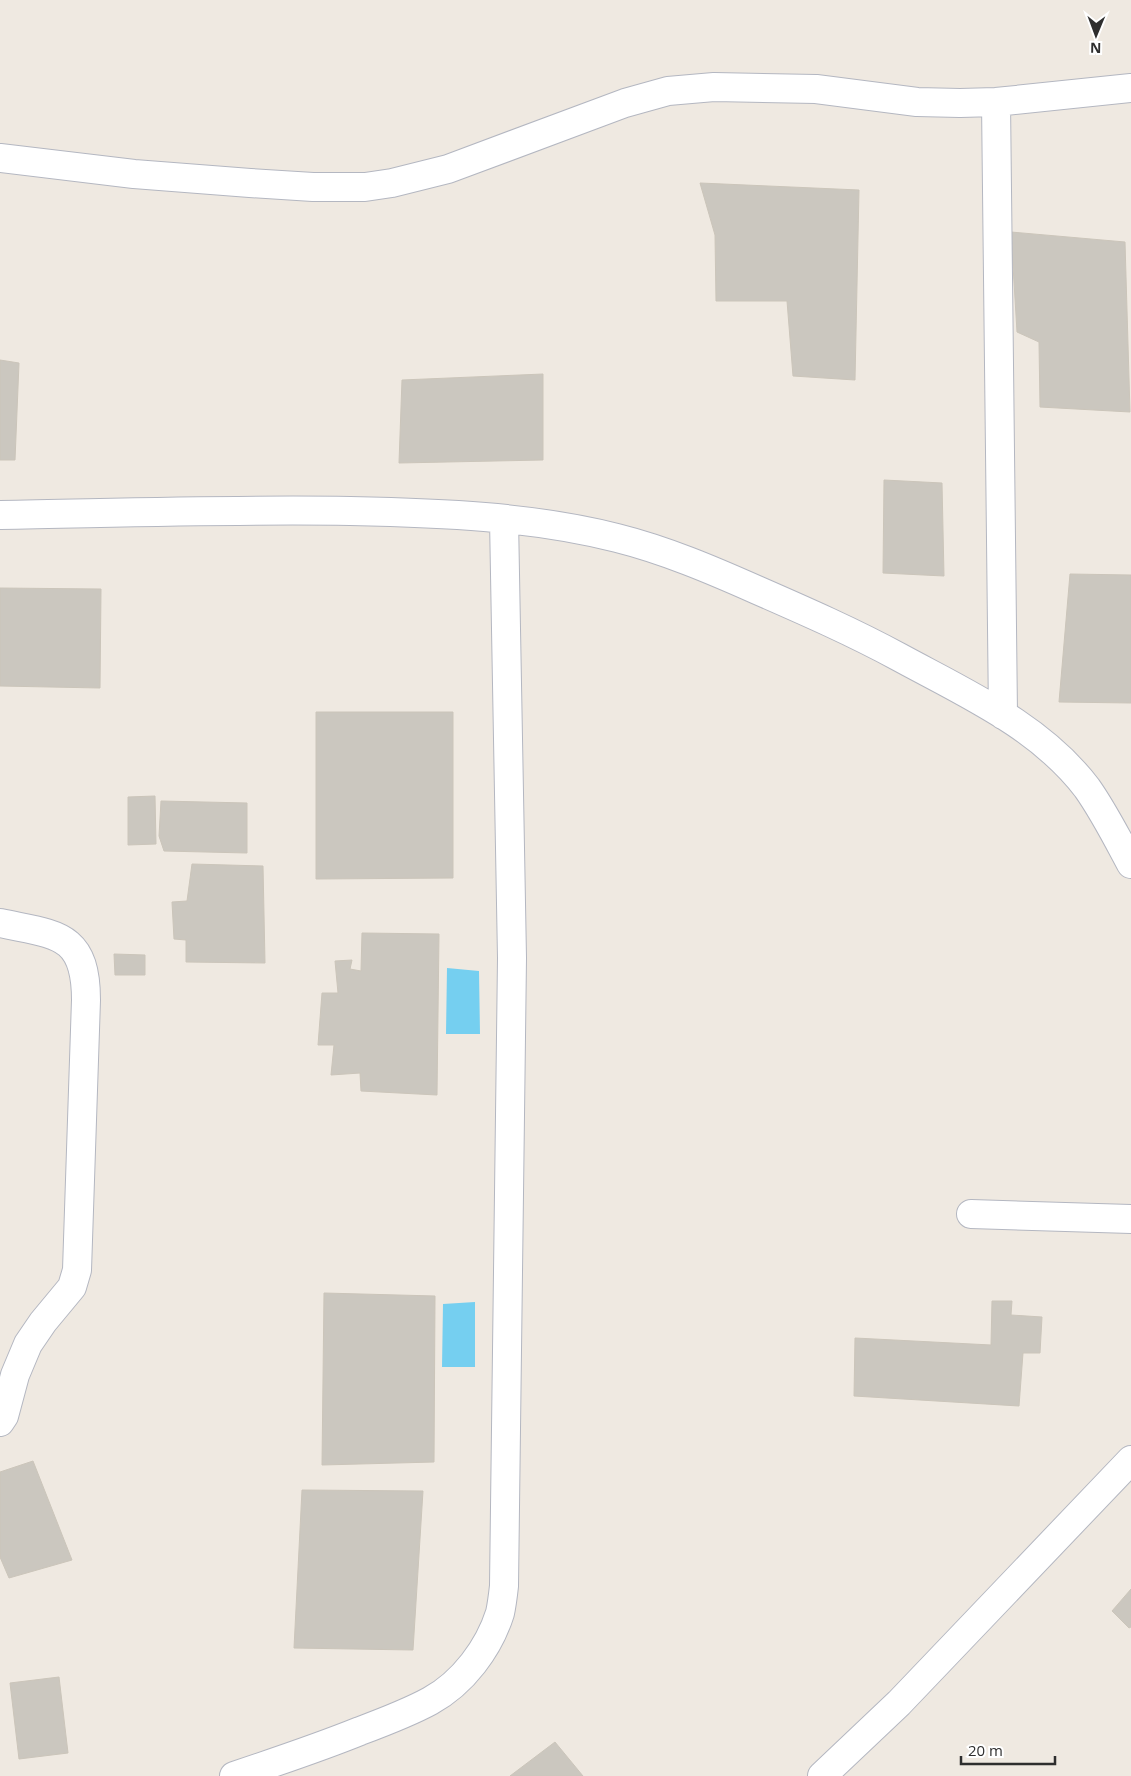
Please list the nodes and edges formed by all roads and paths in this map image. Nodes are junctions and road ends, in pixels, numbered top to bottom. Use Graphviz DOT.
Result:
graph roads {
  1 [pos="1131,88"];
  2 [pos="996,102"];
  3 [pos="0,158"];
  4 [pos="0,515"];
  5 [pos="504,518"];
  6 [pos="1003,715"];
  7 [pos="1131,864"];
  8 [pos="0,923"];
  9 [pos="971,1214"];
  10 [pos="1131,1219"];
  11 [pos="0,1422"];
  12 [pos="1131,1460"];
  13 [pos="234,1776"];
  14 [pos="822,1776"];
  1 -- 2 [label="street"];
  2 -- 3 [label="street"];
  2 -- 6 [label="street"];
  4 -- 5 [label="street"];
  5 -- 6 [label="street"];
  5 -- 13 [label="street"];
  6 -- 7 [label="street"];
  8 -- 11 [label="street"];
  9 -- 10 [label="street"];
  12 -- 14 [label="street"];
}
